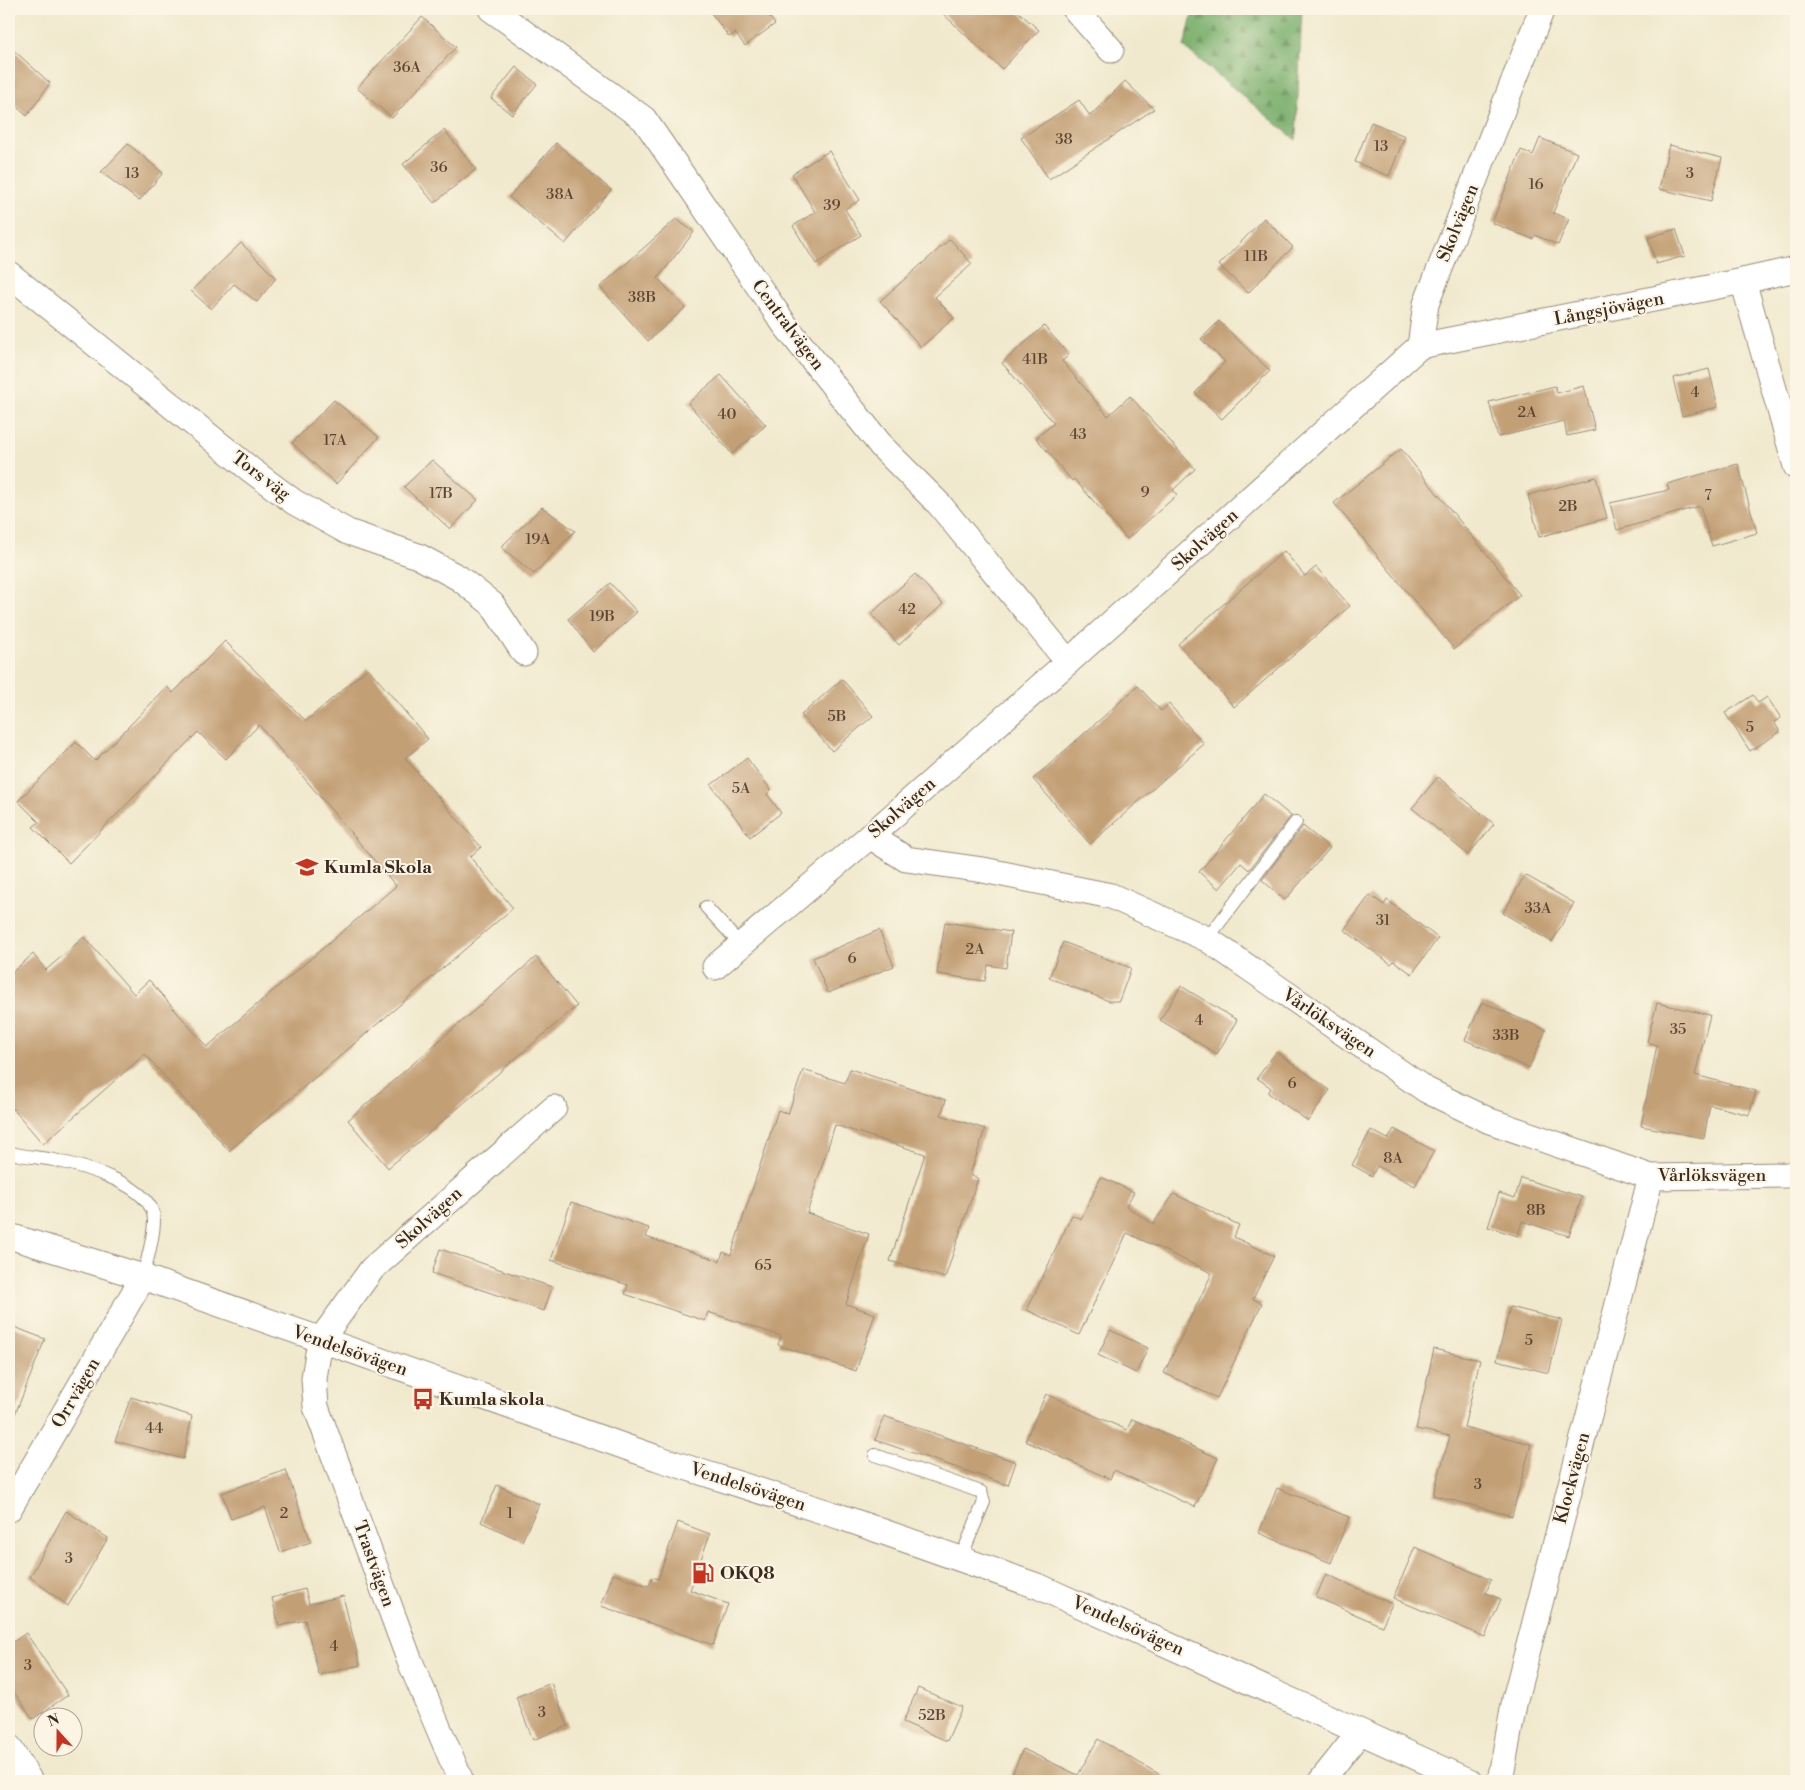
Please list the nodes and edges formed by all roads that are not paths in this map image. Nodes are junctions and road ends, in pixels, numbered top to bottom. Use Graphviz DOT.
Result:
graph roads {
  1 [pos="492,9"];
  2 [pos="1075,9"];
  3 [pos="1542,9"];
  4 [pos="1111,50"];
  5 [pos="1796,269"];
  6 [pos="9,274"];
  7 [pos="1744,281"];
  8 [pos="1420,346"];
  9 [pos="1796,466"];
  10 [pos="524,653"];
  11 [pos="1068,662"];
  12 [pos="1296,822"];
  13 [pos="870,836"];
  14 [pos="706,907"];
  15 [pos="1206,939"];
  16 [pos="741,945"];
  17 [pos="716,967"];
  18 [pos="554,1108"];
  19 [pos="9,1152"];
  20 [pos="1796,1173"];
  21 [pos="1651,1177"];
  22 [pos="9,1236"];
  23 [pos="143,1277"];
  24 [pos="320,1340"];
  25 [pos="875,1455"];
  26 [pos="9,1510"];
  27 [pos="960,1560"];
  28 [pos="1360,1732"];
  29 [pos="9,1747"];
  30 [pos="30,1781"];
  31 [pos="461,1781"];
  32 [pos="1321,1781"];
  33 [pos="1470,1781"];
  34 [pos="1500,1781"];
  1 -- 11 [label="street, Centralvägen"];
  2 -- 4 [label="street"];
  3 -- 8 [label="street, Skolvägen"];
  5 -- 7 [label="street, Långsjövägen"];
  6 -- 10 [label="street, Tors väg"];
  7 -- 8 [label="street, Långsjövägen"];
  7 -- 9 [label="street"];
  8 -- 11 [label="street, Skolvägen"];
  11 -- 13 [label="street, Skolvägen"];
  12 -- 15 [label="lane"];
  13 -- 15 [label="street, Vårlöksvägen"];
  13 -- 16 [label="street, Skolvägen"];
  14 -- 16 [label="lane"];
  15 -- 21 [label="street, Vårlöksvägen"];
  16 -- 17 [label="street, Skolvägen"];
  18 -- 24 [label="street, Skolvägen"];
  19 -- 23 [label="lane"];
  20 -- 21 [label="street, Vårlöksvägen"];
  21 -- 34 [label="street, Klockvägen"];
  22 -- 23 [label="street, Vendelsövägen"];
  23 -- 24 [label="street, Vendelsövägen"];
  23 -- 26 [label="street, Orrvägen"];
  24 -- 27 [label="street, Vendelsövägen"];
  24 -- 31 [label="street, Trastvägen"];
  25 -- 27 [label="lane"];
  27 -- 28 [label="street, Vendelsövägen"];
  28 -- 32 [label="street"];
  28 -- 33 [label="street, Vendelsövägen"];
  29 -- 30 [label="street"];
}
